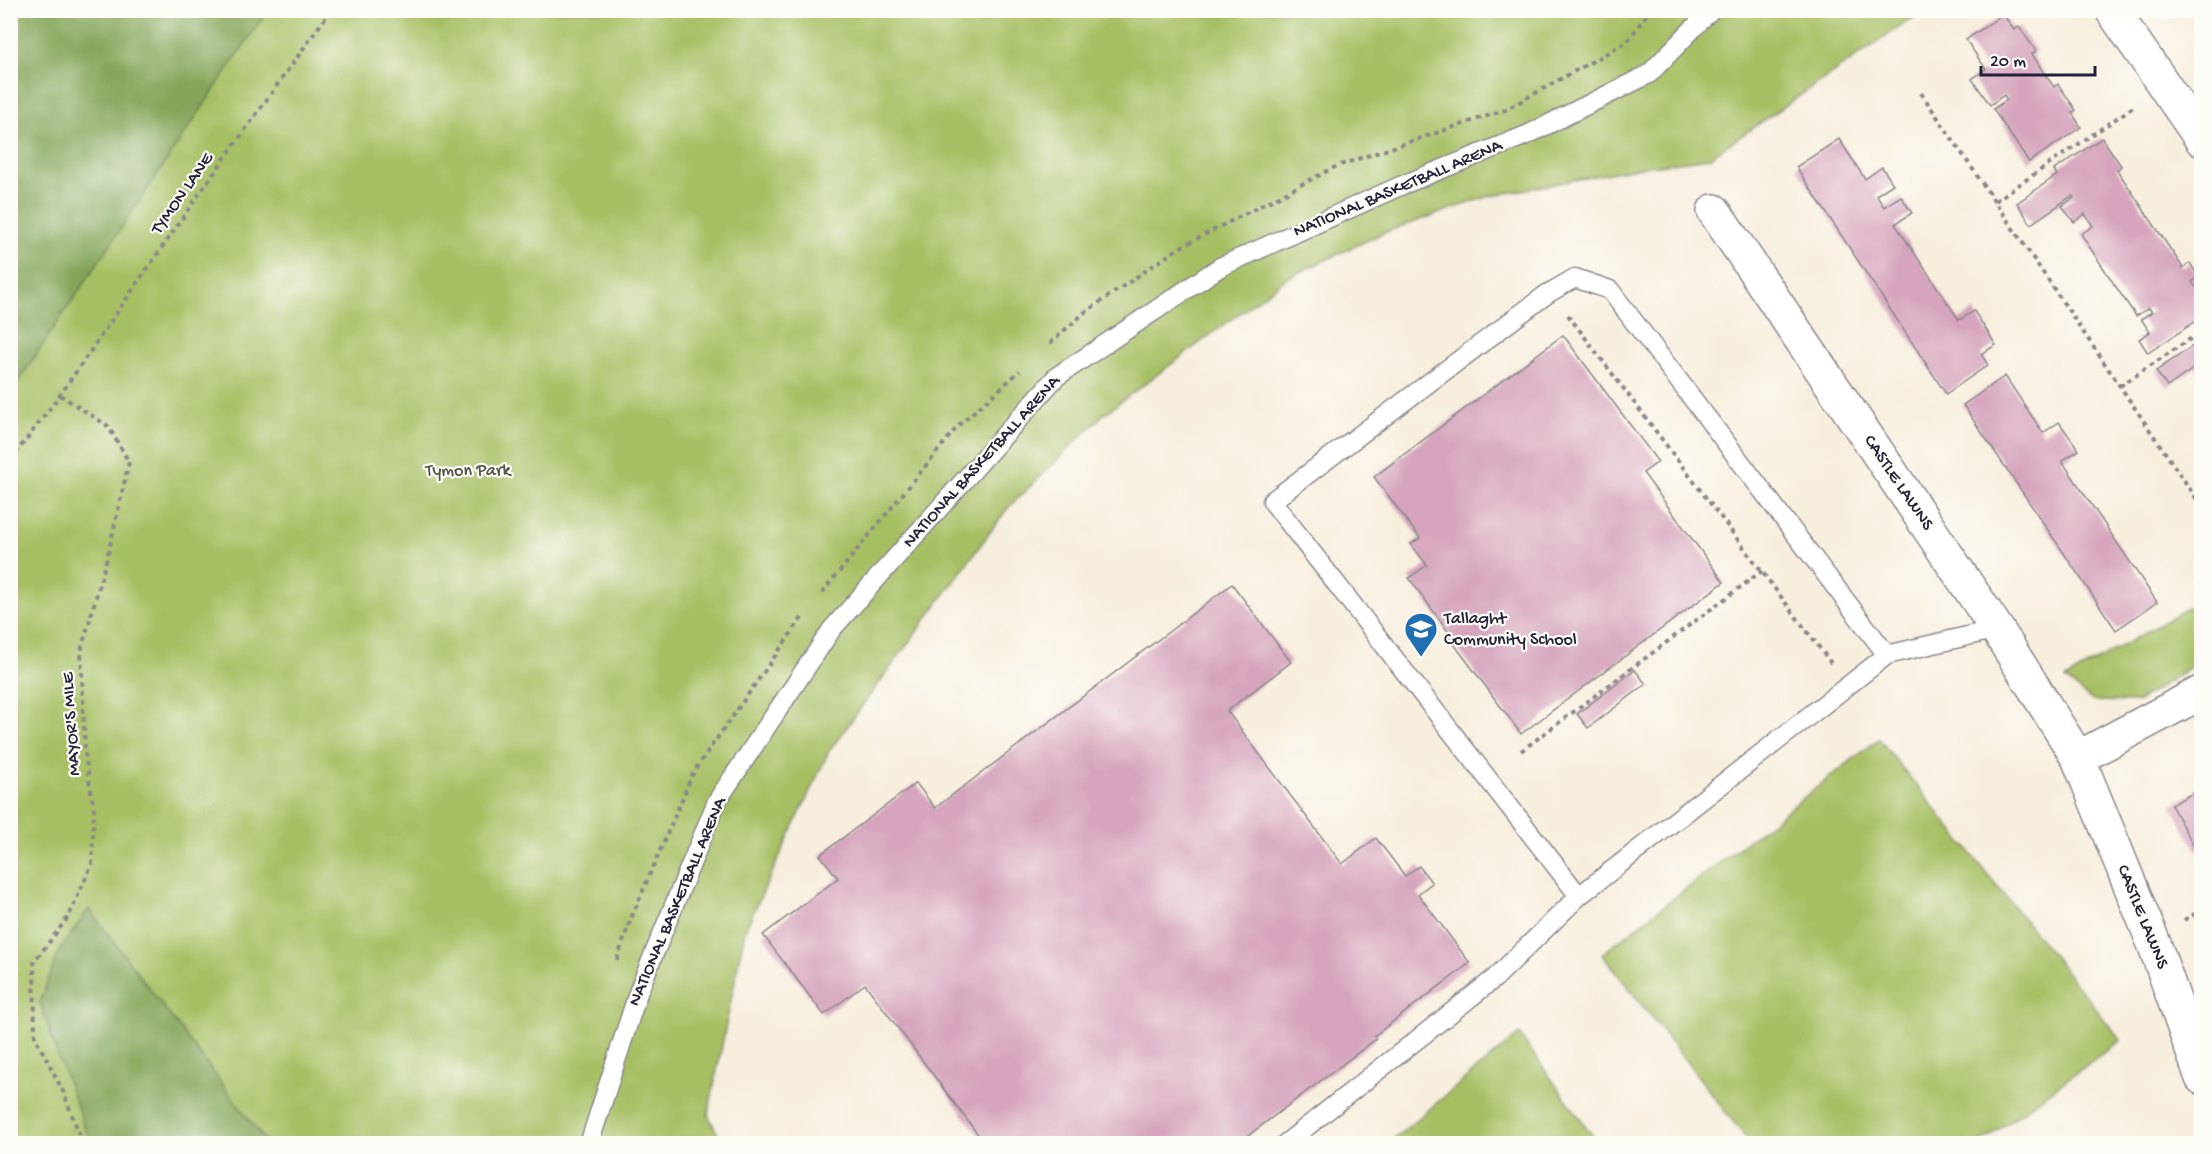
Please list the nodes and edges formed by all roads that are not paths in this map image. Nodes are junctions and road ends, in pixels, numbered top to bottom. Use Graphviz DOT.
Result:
graph roads {
  1 [pos="1712,10"];
  2 [pos="2112,10"];
  3 [pos="2202,140"];
  4 [pos="1714,211"];
  5 [pos="1997,629"];
  6 [pos="1887,655"];
  7 [pos="2202,692"];
  8 [pos="2078,758"];
  9 [pos="1579,896"];
  10 [pos="2202,1078"];
  11 [pos="589,1143"];
  12 [pos="1285,1143"];
  1 -- 11 [label="lane, NATIONAL BASKETBALL ARENA"];
  2 -- 3 [label="street"];
  4 -- 5 [label="street, CASTLE LAWNS"];
  5 -- 6 [label="lane"];
  5 -- 8 [label="street, CASTLE LAWNS"];
  6 -- 9 [label="lane"];
  6 -- 9 [label="lane"];
  7 -- 8 [label="street"];
  8 -- 10 [label="street, CASTLE LAWNS"];
  9 -- 12 [label="lane"];
}
